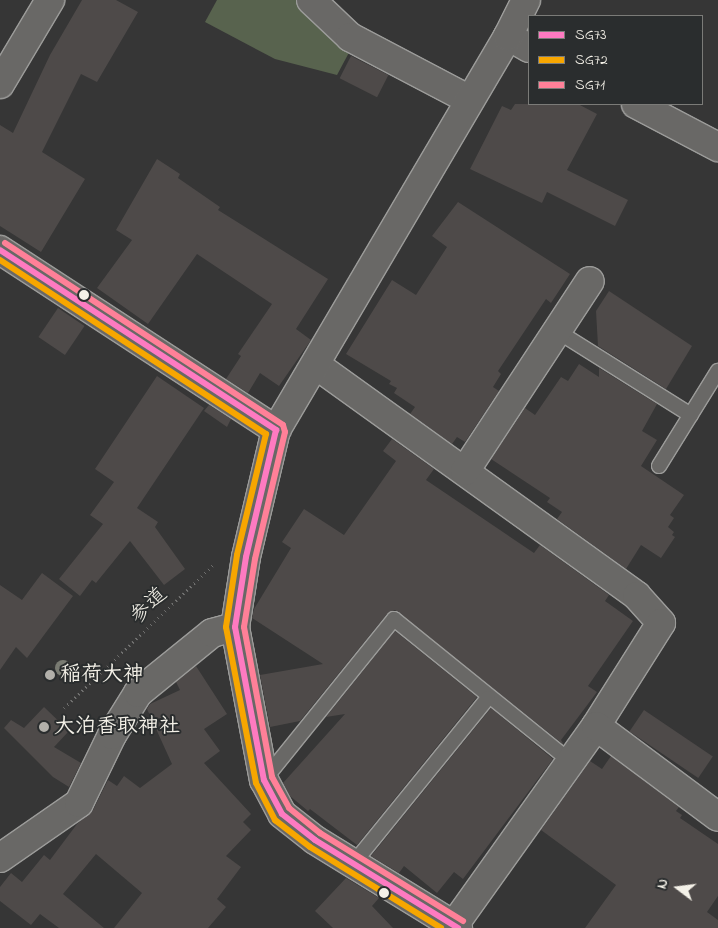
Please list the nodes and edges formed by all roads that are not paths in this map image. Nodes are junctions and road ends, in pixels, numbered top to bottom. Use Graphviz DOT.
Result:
graph roads {
  1 [pos="50,0"];
  2 [pos="311,0"];
  3 [pos="526,0"];
  4 [pos="518,42"];
  5 [pos="0,84"];
  6 [pos="468,99"];
  7 [pos="638,105"];
  8 [pos="718,146"];
  9 [pos="0,250"];
  10 [pos="590,281"];
  11 [pos="557,331"];
  12 [pos="316,365"];
  13 [pos="718,371"];
  14 [pos="691,415"];
  15 [pos="276,430"];
  16 [pos="659,466"];
  17 [pos="465,471"];
  18 [pos="236,627"];
  19 [pos="488,698"];
  20 [pos="596,726"];
  21 [pos="570,761"];
  22 [pos="264,780"];
  23 [pos="718,817"];
  24 [pos="0,858"];
  25 [pos="353,864"];
  26 [pos="456,927"];
  1 -- 5 [label="street"];
  2 -- 6 [label="street"];
  3 -- 4 [label="street"];
  4 -- 6 [label="street"];
  6 -- 12 [label="street"];
  7 -- 8 [label="street"];
  9 -- 15 [label="street"];
  10 -- 11 [label="street"];
  11 -- 14 [label="lane"];
  11 -- 17 [label="street"];
  12 -- 15 [label="street"];
  12 -- 17 [label="street"];
  13 -- 14 [label="lane"];
  14 -- 16 [label="lane"];
  15 -- 18 [label="street"];
  17 -- 20 [label="street"];
  18 -- 22 [label="street"];
  18 -- 24 [label="street"];
  19 -- 21 [label="lane"];
  19 -- 22 [label="lane"];
  19 -- 25 [label="lane"];
  20 -- 21 [label="street"];
  20 -- 23 [label="street"];
  21 -- 26 [label="street"];
  22 -- 25 [label="street"];
  25 -- 26 [label="street"];
}
